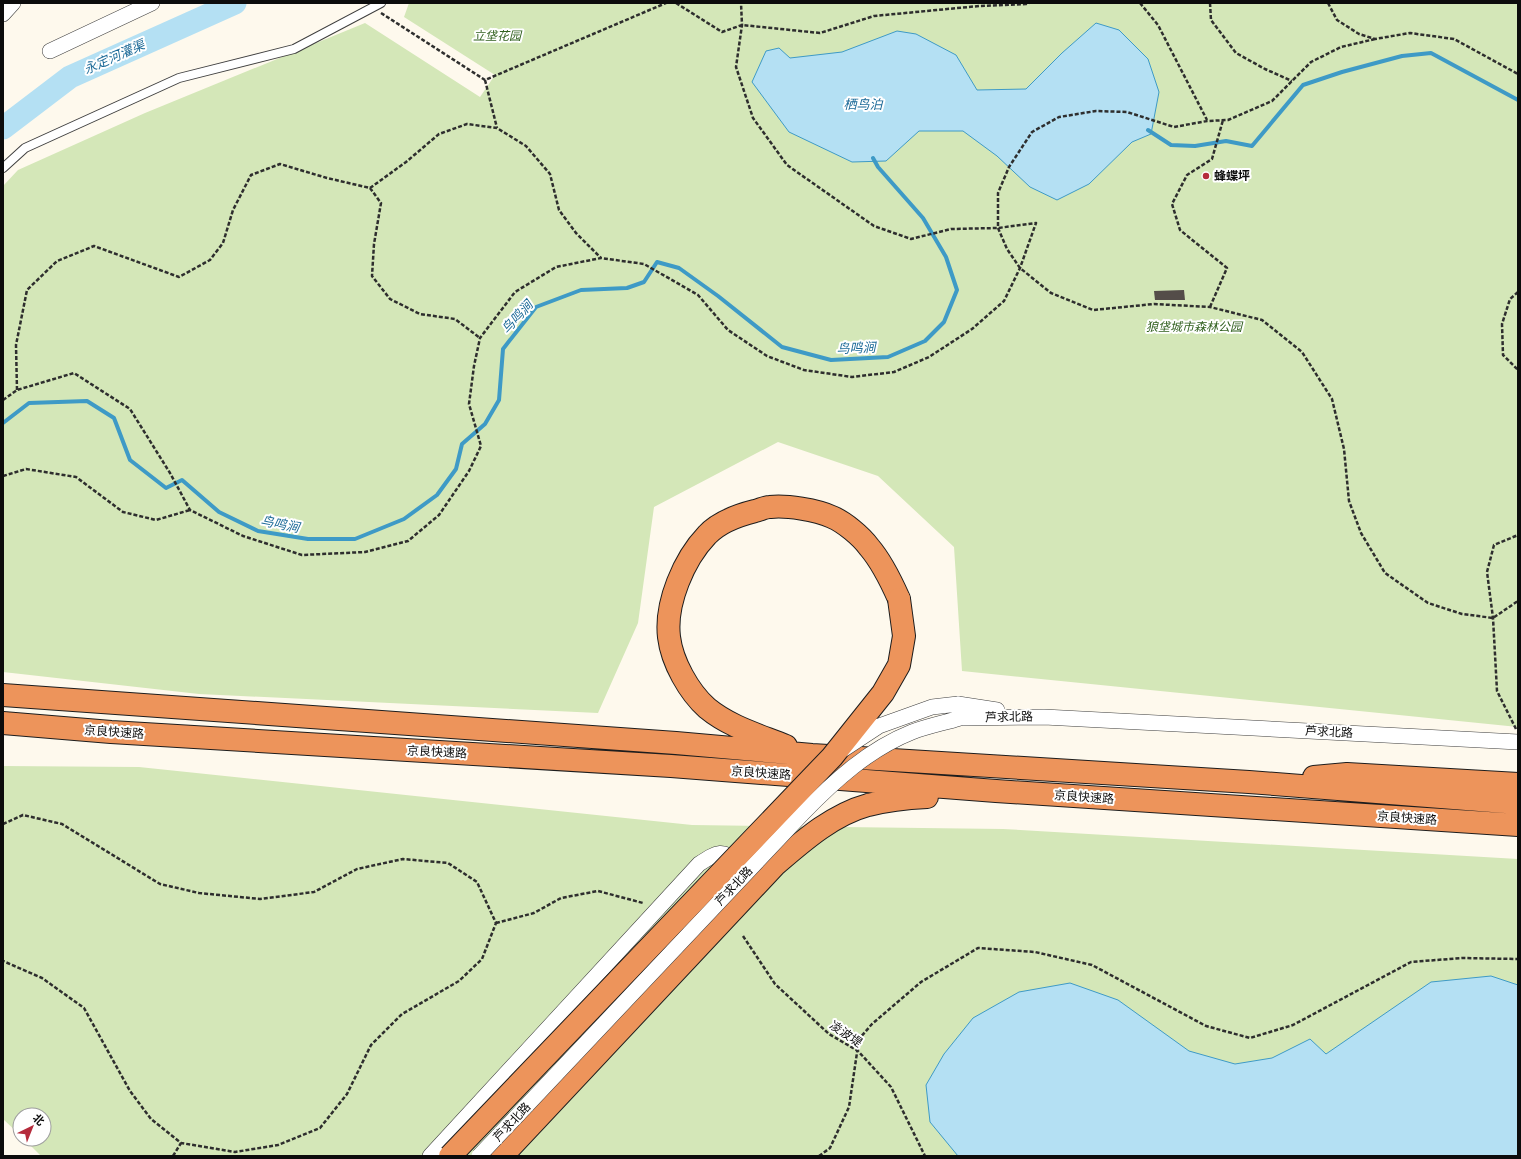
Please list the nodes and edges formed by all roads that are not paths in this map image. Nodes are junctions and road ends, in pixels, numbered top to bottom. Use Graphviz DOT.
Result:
graph roads {
  1 [pos="13,3"];
  2 [pos="152,3"];
  3 [pos="381,3"];
  4 [pos="3,14"];
  5 [pos="50,51"];
  6 [pos="3,168"];
  7 [pos="3,695"];
  8 [pos="959,711"];
  9 [pos="3,722"];
  10 [pos="1518,742"];
  11 [pos="822,756"];
  12 [pos="1249,782"];
  13 [pos="1518,784"];
  14 [pos="996,791"];
  15 [pos="1518,803"];
  16 [pos="1518,825"];
  17 [pos="735,907"];
  18 [pos="430,1156"];
  19 [pos="450,1156"];
  20 [pos="479,1156"];
  21 [pos="502,1156"];
  1 -- 4 [label="street"];
  2 -- 5 [label="street"];
  3 -- 6 [label="lane"];
  7 -- 11 [label="highway, 京良快速路"];
  8 -- 10 [label="street, 芦求北路"];
  8 -- 11 [label="street, 芦求北路, bridge"];
  8 -- 20 [label="street, 芦求北路, bridge"];
  9 -- 14 [label="highway, 京良快速路"];
  11 -- 11 [label="highway, bridge"];
  11 -- 12 [label="highway, 京良快速路"];
  11 -- 19 [label="highway, bridge"];
  12 -- 13 [label="highway"];
  12 -- 15 [label="highway"];
  14 -- 16 [label="highway, 京良快速路"];
  14 -- 17 [label="highway"];
  17 -- 18 [label="street"];
  17 -- 21 [label="highway"];
}
